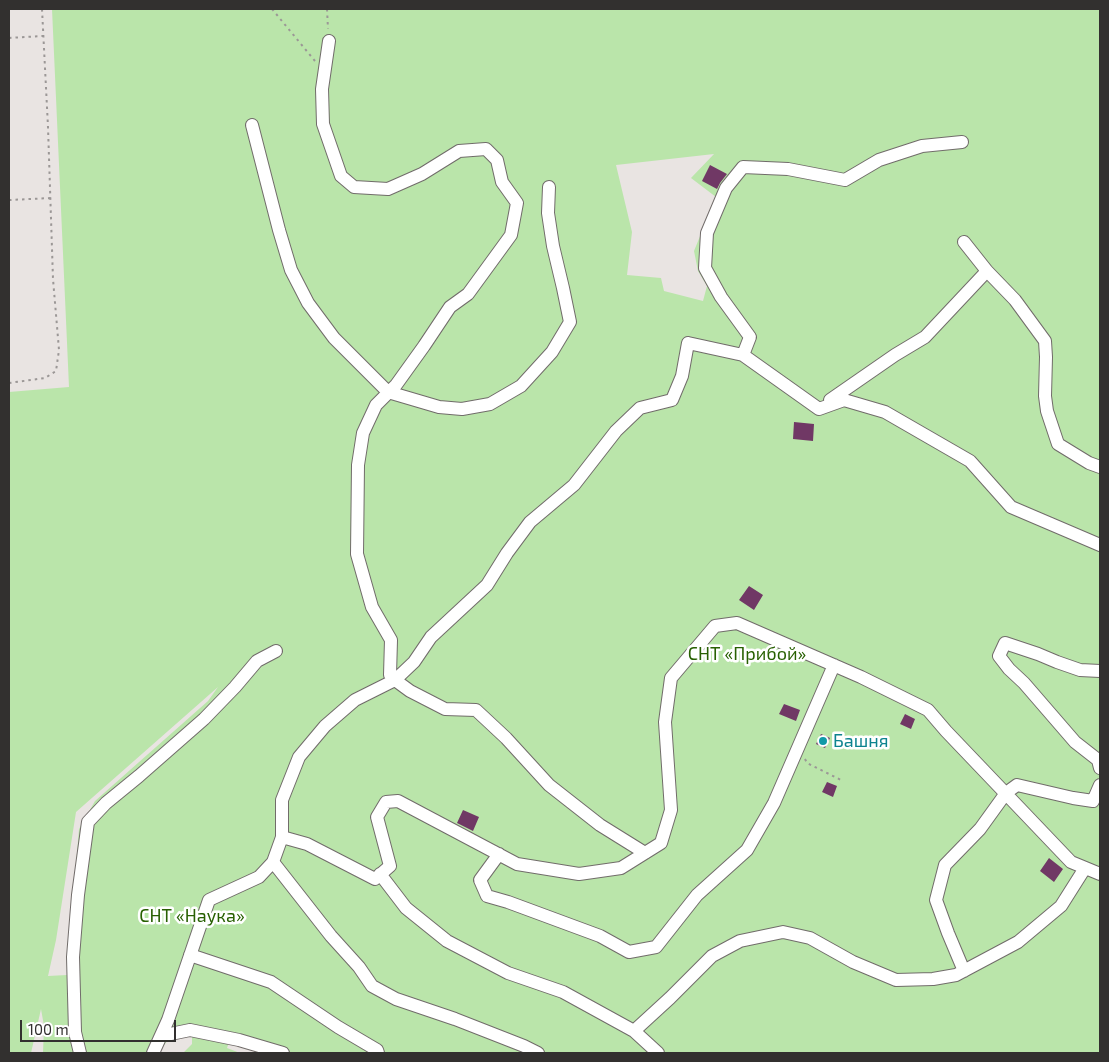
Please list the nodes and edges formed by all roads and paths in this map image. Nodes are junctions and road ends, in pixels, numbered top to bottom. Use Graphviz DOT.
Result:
graph roads {
  1 [pos="42,9"];
  2 [pos="272,9"];
  3 [pos="327,9"];
  4 [pos="43,36"];
  5 [pos="9,38"];
  6 [pos="329,41"];
  7 [pos="324,73"];
  8 [pos="252,125"];
  9 [pos="962,142"];
  10 [pos="549,187"];
  11 [pos="51,198"];
  12 [pos="9,200"];
  13 [pos="964,242"];
  14 [pos="987,271"];
  15 [pos="743,355"];
  16 [pos="9,383"];
  17 [pos="388,392"];
  18 [pos="819,409"];
  19 [pos="1100,467"];
  20 [pos="1100,545"];
  21 [pos="276,651"];
  22 [pos="834,665"];
  23 [pos="1100,671"];
  24 [pos="395,680"];
  25 [pos="798,747"];
  26 [pos="1100,768"];
  27 [pos="844,782"];
  28 [pos="1100,785"];
  29 [pos="1006,793"];
  30 [pos="282,837"];
  31 [pos="646,853"];
  32 [pos="500,854"];
  33 [pos="273,862"];
  34 [pos="1085,868"];
  35 [pos="380,874"];
  36 [pos="1100,874"];
  37 [pos="190,955"];
  38 [pos="964,971"];
  39 [pos="634,1031"];
  40 [pos="160,1036"];
  41 [pos="80,1053"];
  42 [pos="153,1053"];
  43 [pos="283,1053"];
  44 [pos="378,1053"];
  45 [pos="538,1053"];
  46 [pos="658,1053"];
  1 -- 4 [label="path"];
  2 -- 7 [label="path"];
  3 -- 6 [label="path"];
  4 -- 5 [label="path"];
  4 -- 11 [label="path"];
  6 -- 7 [label="lane"];
  7 -- 17 [label="lane"];
  8 -- 17 [label="lane"];
  9 -- 15 [label="lane"];
  10 -- 17 [label="lane"];
  11 -- 12 [label="path"];
  11 -- 16 [label="path"];
  13 -- 14 [label="lane"];
  14 -- 18 [label="lane"];
  14 -- 19 [label="lane"];
  15 -- 18 [label="lane"];
  15 -- 24 [label="lane"];
  17 -- 24 [label="lane"];
  18 -- 20 [label="lane"];
  21 -- 41 [label="lane"];
  22 -- 25 [label="lane"];
  22 -- 29 [label="lane"];
  22 -- 31 [label="lane"];
  23 -- 26 [label="lane"];
  24 -- 30 [label="lane"];
  24 -- 31 [label="lane"];
  25 -- 27 [label="path"];
  25 -- 32 [label="lane"];
  28 -- 29 [label="lane"];
  29 -- 34 [label="lane"];
  29 -- 38 [label="lane"];
  30 -- 33 [label="lane"];
  30 -- 35 [label="lane"];
  31 -- 32 [label="lane"];
  32 -- 35 [label="lane"];
  33 -- 37 [label="lane"];
  33 -- 45 [label="lane"];
  34 -- 36 [label="lane"];
  34 -- 38 [label="lane"];
  35 -- 39 [label="lane"];
  37 -- 40 [label="lane"];
  37 -- 44 [label="lane"];
  38 -- 39 [label="lane"];
  39 -- 46 [label="lane"];
  40 -- 42 [label="lane"];
  40 -- 43 [label="lane"];
}
